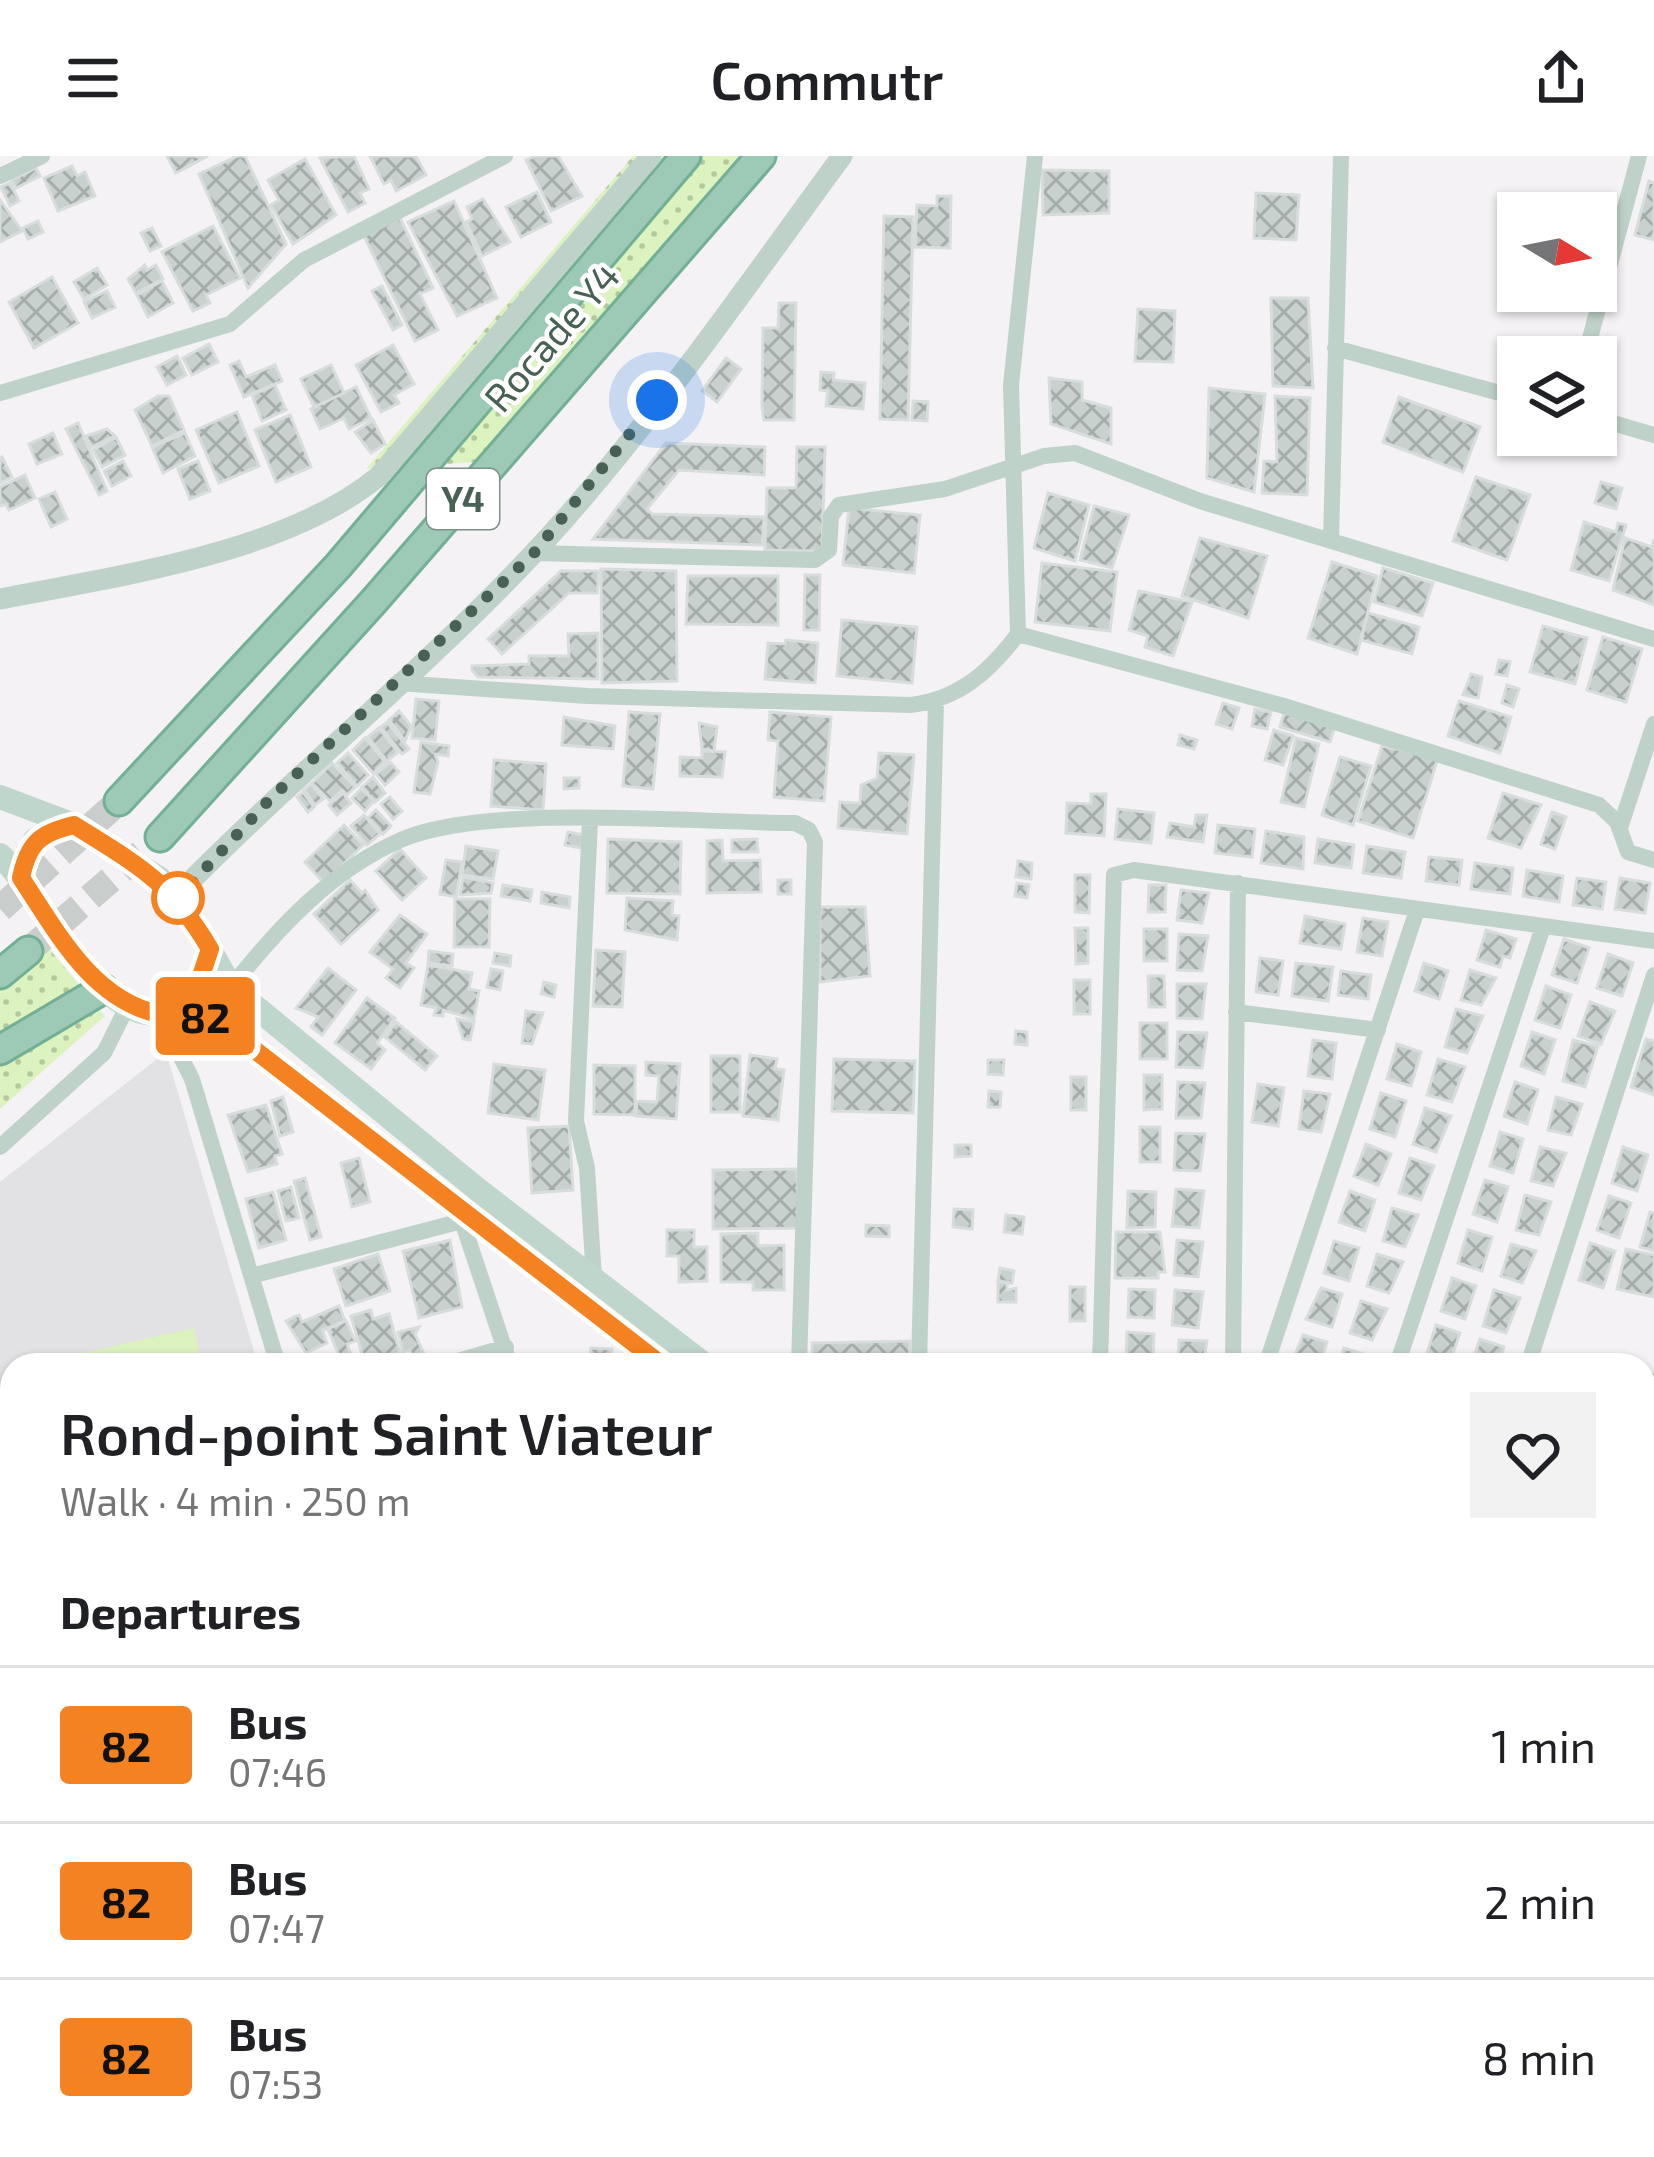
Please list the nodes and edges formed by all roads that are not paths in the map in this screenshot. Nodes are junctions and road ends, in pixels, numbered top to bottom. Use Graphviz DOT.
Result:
graph roads {
  1 [pos="42,156"];
  2 [pos="505,156"];
  3 [pos="651,156"];
  4 [pos="686,156"];
  5 [pos="761,156"];
  6 [pos="842,156"];
  7 [pos="1035,156"];
  8 [pos="1341,156"];
  9 [pos="1639,156"];
  10 [pos="0,176"];
  11 [pos="1592,336"];
  12 [pos="1335,348"];
  13 [pos="1497,392"];
  14 [pos="0,393"];
  15 [pos="1617,424"];
  16 [pos="1654,435"];
  17 [pos="1014,469"];
  18 [pos="1331,540"];
  19 [pos="534,553"];
  20 [pos="0,599"];
  21 [pos="1018,634"];
  22 [pos="1654,639"];
  23 [pos="398,683"];
  24 [pos="937,702"];
  25 [pos="1654,724"];
  26 [pos="0,797"];
  27 [pos="119,801"];
  28 [pos="590,821"];
  29 [pos="74,825"];
  30 [pos="1620,828"];
  31 [pos="160,837"];
  32 [pos="0,855"];
  33 [pos="1654,860"];
  34 [pos="21,878"];
  35 [pos="1238,884"];
  36 [pos="176,896"];
  37 [pos="1418,910"];
  38 [pos="1543,926"];
  39 [pos="1654,941"];
  40 [pos="210,949"];
  41 [pos="28,951"];
  42 [pos="0,974"];
  43 [pos="1654,975"];
  44 [pos="231,987"];
  45 [pos="103,989"];
  46 [pos="127,1007"];
  47 [pos="167,1011"];
  48 [pos="1236,1012"];
  49 [pos="1378,1030"];
  50 [pos="0,1050"];
  51 [pos="0,1147"];
  52 [pos="468,1207"];
  53 [pos="251,1276"];
  54 [pos="594,1279"];
  55 [pos="274,1353"];
  56 [pos="507,1353"];
  57 [pos="647,1353"];
  58 [pos="690,1353"];
  59 [pos="799,1353"];
  60 [pos="919,1353"];
  61 [pos="1100,1353"];
  62 [pos="1232,1353"];
  63 [pos="1271,1353"];
  64 [pos="1401,1353"];
  65 [pos="1532,1353"];
  1 -- 10 [label="street"];
  2 -- 14 [label="street"];
  3 -- 20 [label="street"];
  4 -- 27 [label="highway, Rocade Y4 / Y4"];
  5 -- 31 [label="highway, Rocade Y4 / Y4"];
  6 -- 19 [label="street"];
  7 -- 17 [label="street"];
  8 -- 12 [label="street"];
  9 -- 11 [label="street"];
  12 -- 13 [label="street"];
  12 -- 18 [label="street"];
  15 -- 16 [label="street"];
  17 -- 18 [label="street"];
  17 -- 19 [label="street"];
  17 -- 21 [label="street"];
  18 -- 22 [label="street"];
  19 -- 23 [label="street"];
  21 -- 24 [label="street"];
  21 -- 30 [label="street"];
  23 -- 24 [label="street"];
  23 -- 36 [label="street"];
  24 -- 60 [label="street"];
  25 -- 30 [label="street"];
  26 -- 29 [label="main road"];
  28 -- 44 [label="street"];
  28 -- 54 [label="street"];
  28 -- 59 [label="street"];
  29 -- 34 [label="main road"];
  29 -- 36 [label="main road"];
  30 -- 33 [label="street"];
  32 -- 34 [label="main road"];
  34 -- 45 [label="main road"];
  35 -- 37 [label="street"];
  35 -- 48 [label="street"];
  35 -- 61 [label="street"];
  36 -- 40 [label="main road"];
  37 -- 38 [label="street"];
  37 -- 49 [label="street"];
  38 -- 39 [label="street"];
  38 -- 64 [label="street"];
  40 -- 44 [label="main road"];
  40 -- 47 [label="main road"];
  41 -- 42 [label="highway"];
  43 -- 65 [label="street"];
  44 -- 52 [label="main road"];
  45 -- 46 [label="main road"];
  45 -- 50 [label="highway"];
  46 -- 47 [label="main road"];
  46 -- 51 [label="street"];
  47 -- 52 [label="main road"];
  47 -- 53 [label="street"];
  48 -- 49 [label="street"];
  48 -- 62 [label="street"];
  49 -- 63 [label="street"];
  52 -- 53 [label="street"];
  52 -- 54 [label="main road"];
  52 -- 56 [label="street"];
  52 -- 57 [label="main road"];
  53 -- 55 [label="street"];
  54 -- 58 [label="main road"];
}
